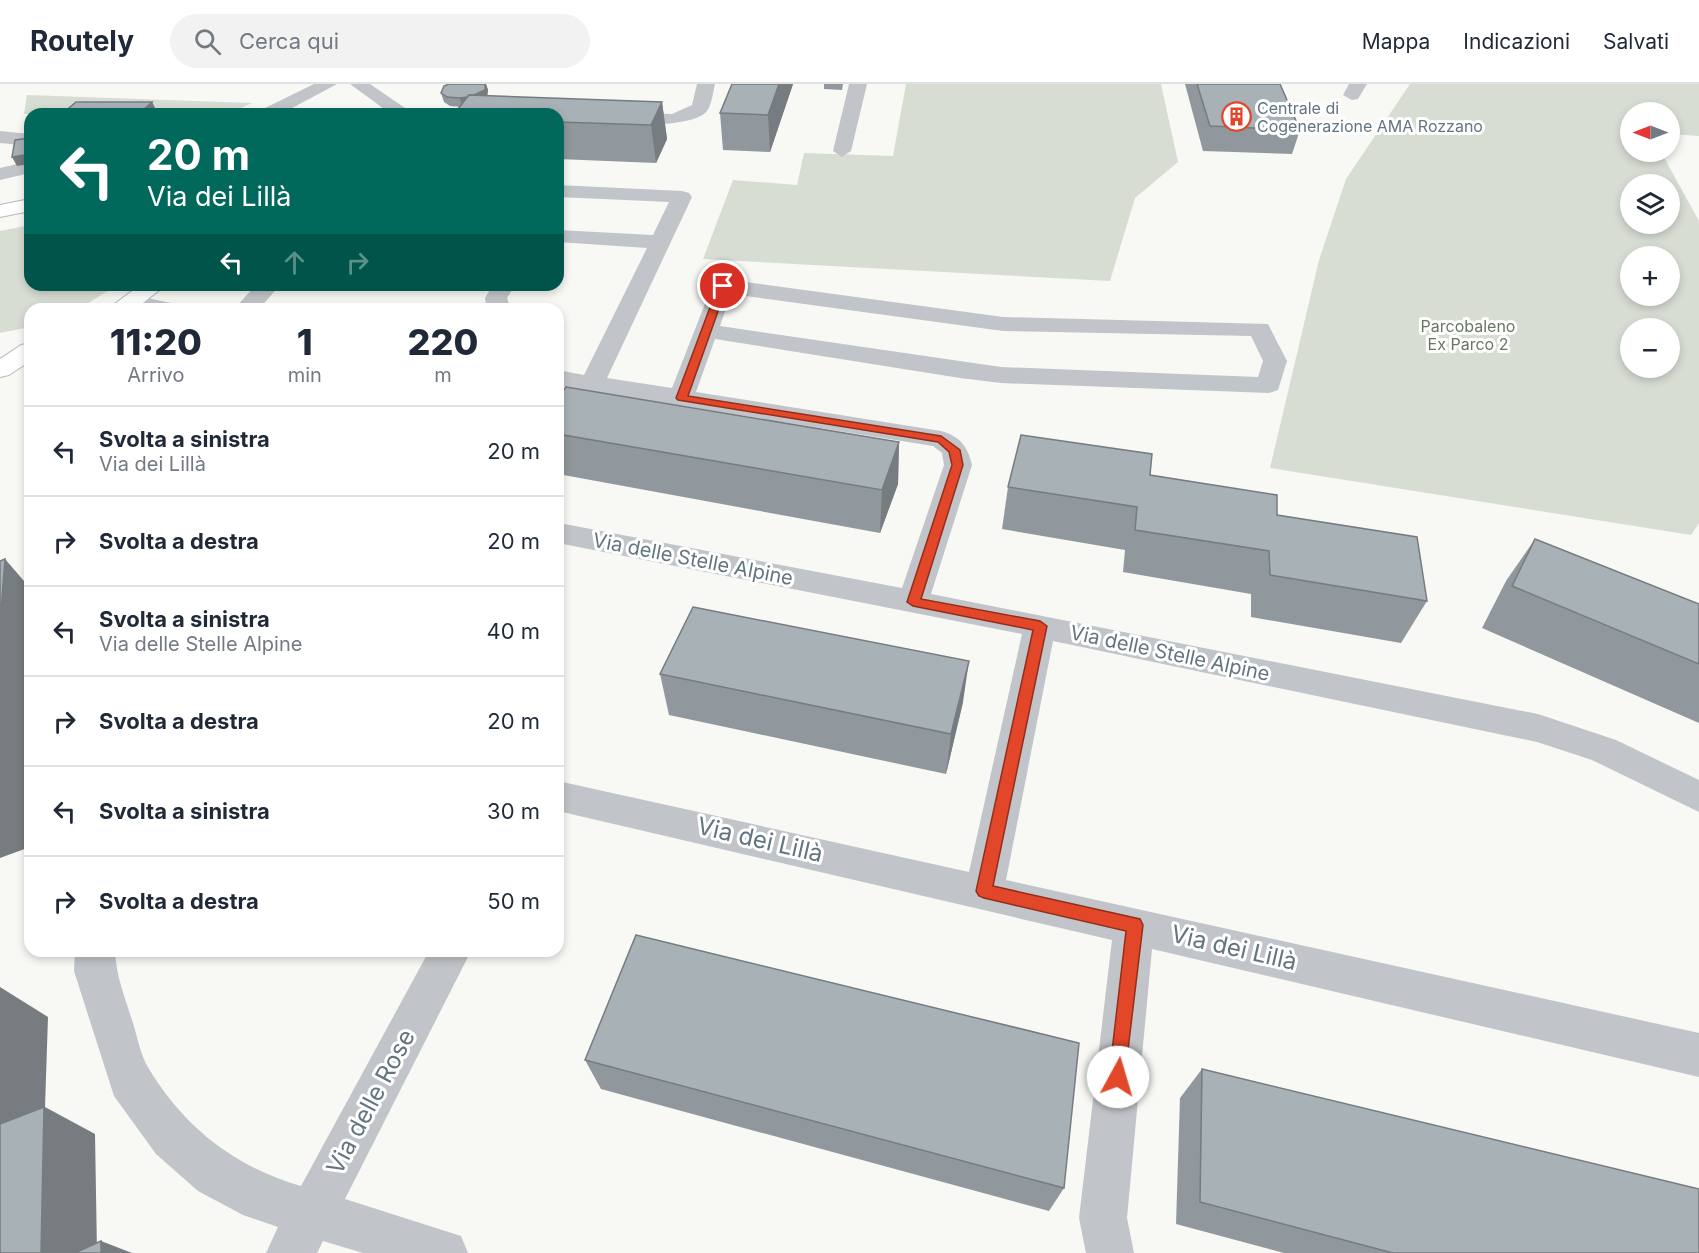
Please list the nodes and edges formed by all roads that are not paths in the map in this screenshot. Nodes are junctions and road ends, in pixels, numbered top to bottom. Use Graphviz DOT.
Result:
graph roads {
  1 [pos="328,84"];
  2 [pos="359,84"];
  3 [pos="706,84"];
  4 [pos="858,84"];
  5 [pos="279,108"];
  6 [pos="394,108"];
  7 [pos="564,116"];
  8 [pos="0,137"];
  9 [pos="24,139"];
  10 [pos="842,151"];
  11 [pos="24,168"];
  12 [pos="0,174"];
  13 [pos="564,193"];
  14 [pos="0,202"];
  15 [pos="24,204"];
  16 [pos="24,206"];
  17 [pos="0,211"];
  18 [pos="564,236"];
  19 [pos="660,242"];
  20 [pos="147,291"];
  21 [pos="263,291"];
  22 [pos="130,303"];
  23 [pos="252,303"];
  24 [pos="707,331"];
  25 [pos="24,346"];
  26 [pos="0,352"];
  27 [pos="24,354"];
  28 [pos="0,370"];
  29 [pos="564,379"];
  30 [pos="592,384"];
  31 [pos="681,398"];
  32 [pos="564,534"];
  33 [pos="913,602"];
  34 [pos="1040,626"];
  35 [pos="564,797"];
  36 [pos="1699,797"];
  37 [pos="984,891"];
  38 [pos="1134,925"];
  39 [pos="95,957"];
  40 [pos="448,957"];
  41 [pos="1699,1055"];
  42 [pos="301,1233"];
  43 [pos="444,1253"];
  44 [pos="1110,1253"];
  1 -- 5 [label="street"];
  2 -- 6 [label="street"];
  3 -- 7 [label="street"];
  4 -- 10 [label="street"];
  8 -- 9 [label="street"];
  11 -- 12 [label="street"];
  13 -- 19 [label="street"];
  14 -- 15 [label="main road"];
  16 -- 17 [label="main road"];
  18 -- 19 [label="street"];
  19 -- 30 [label="street"];
  20 -- 22 [label="main road"];
  21 -- 23 [label="street"];
  24 -- 24 [label="street"];
  24 -- 31 [label="street"];
  25 -- 26 [label="main road"];
  27 -- 28 [label="main road"];
  29 -- 30 [label="street"];
  30 -- 31 [label="street"];
  31 -- 33 [label="street"];
  32 -- 33 [label="street, Via delle Stelle Alpine"];
  33 -- 34 [label="street, Via delle Stelle Alpine"];
  34 -- 36 [label="street, Via delle Stelle Alpine"];
  34 -- 37 [label="street"];
  35 -- 37 [label="street, Via dei Lillà"];
  37 -- 38 [label="street, Via dei Lillà"];
  38 -- 41 [label="street, Via dei Lillà"];
  38 -- 44 [label="street"];
  39 -- 42 [label="street"];
  40 -- 42 [label="street, Via delle Rose"];
  42 -- 43 [label="street"];
}
